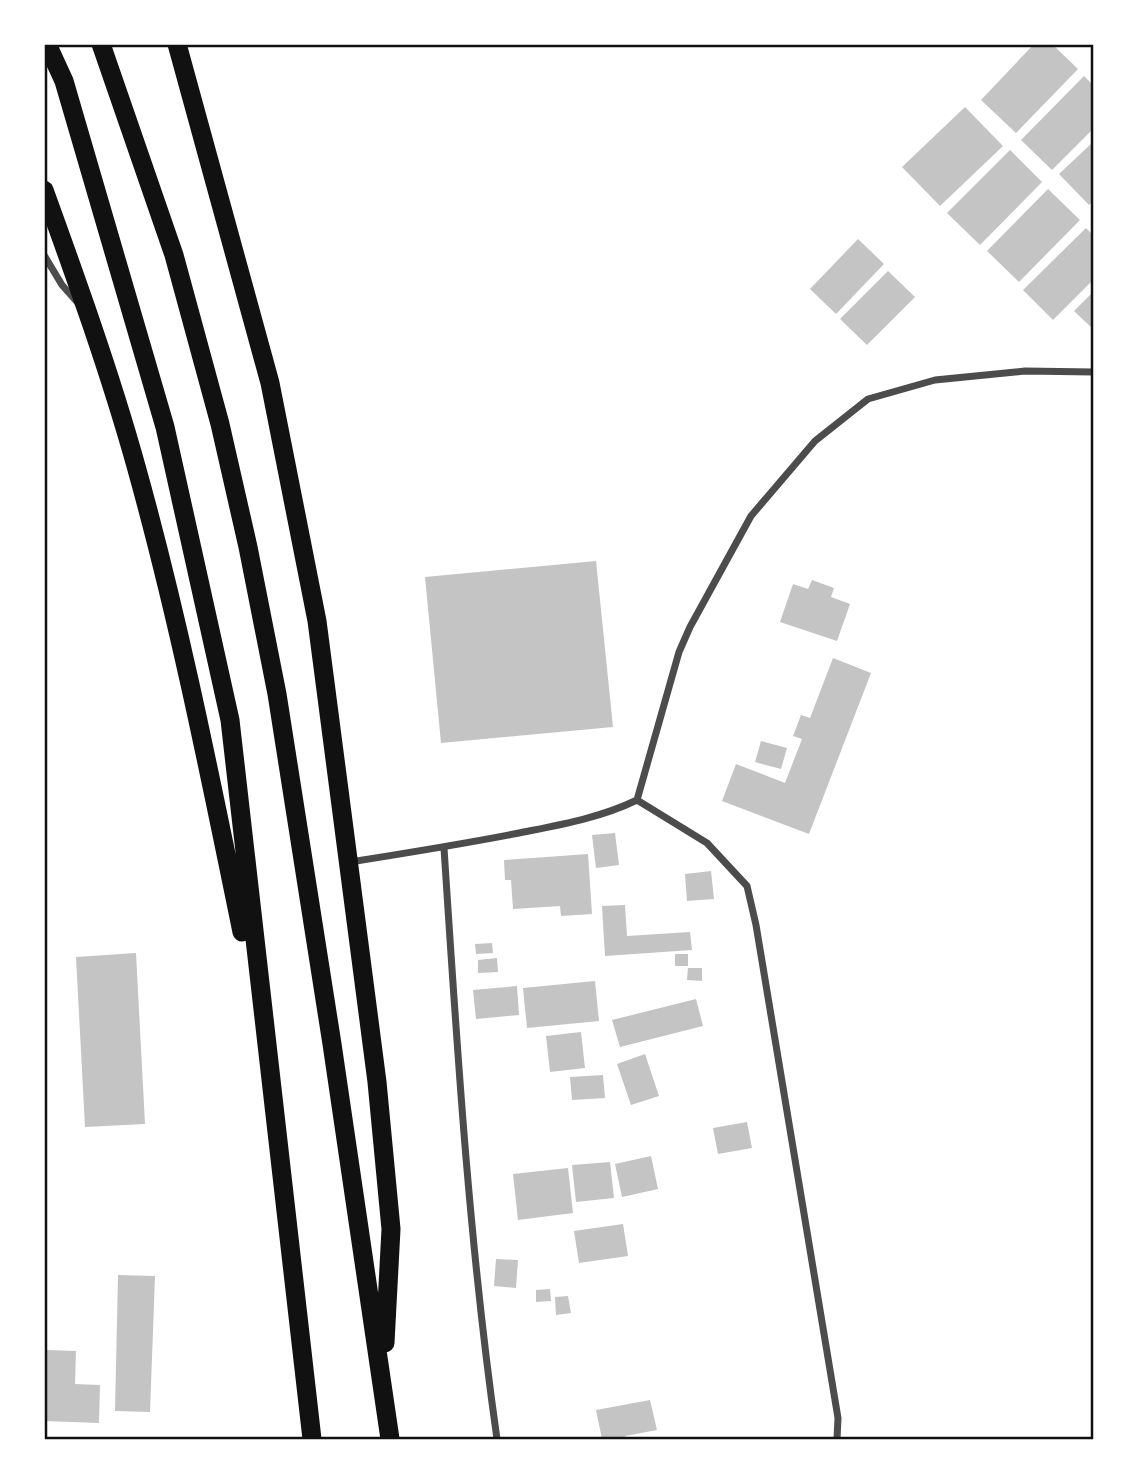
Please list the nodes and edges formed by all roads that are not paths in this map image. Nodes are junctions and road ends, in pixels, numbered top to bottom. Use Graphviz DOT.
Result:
graph roads {
  1 [pos="47,44"];
  2 [pos="102,44"];
  3 [pos="164,44"];
  4 [pos="177,44"];
  5 [pos="192,99"];
  6 [pos="44,190"];
  7 [pos="44,255"];
  8 [pos="90,318"];
  9 [pos="1093,372"];
  10 [pos="637,800"];
  11 [pos="444,848"];
  12 [pos="350,862"];
  13 [pos="267,1059"];
  14 [pos="383,1386"];
  15 [pos="312,1439"];
  16 [pos="390,1439"];
  17 [pos="497,1439"];
  18 [pos="837,1439"];
  1 -- 13 [label="highway"];
  2 -- 14 [label="highway"];
  3 -- 5 [label="highway"];
  4 -- 5 [label="highway"];
  5 -- 12 [label="highway"];
  6 -- 8 [label="highway"];
  7 -- 8 [label="street"];
  8 -- 13 [label="highway"];
  9 -- 10 [label="street"];
  10 -- 11 [label="street"];
  10 -- 18 [label="street"];
  11 -- 12 [label="street"];
  11 -- 17 [label="street"];
  12 -- 14 [label="highway"];
  13 -- 15 [label="highway"];
  14 -- 16 [label="highway"];
}
